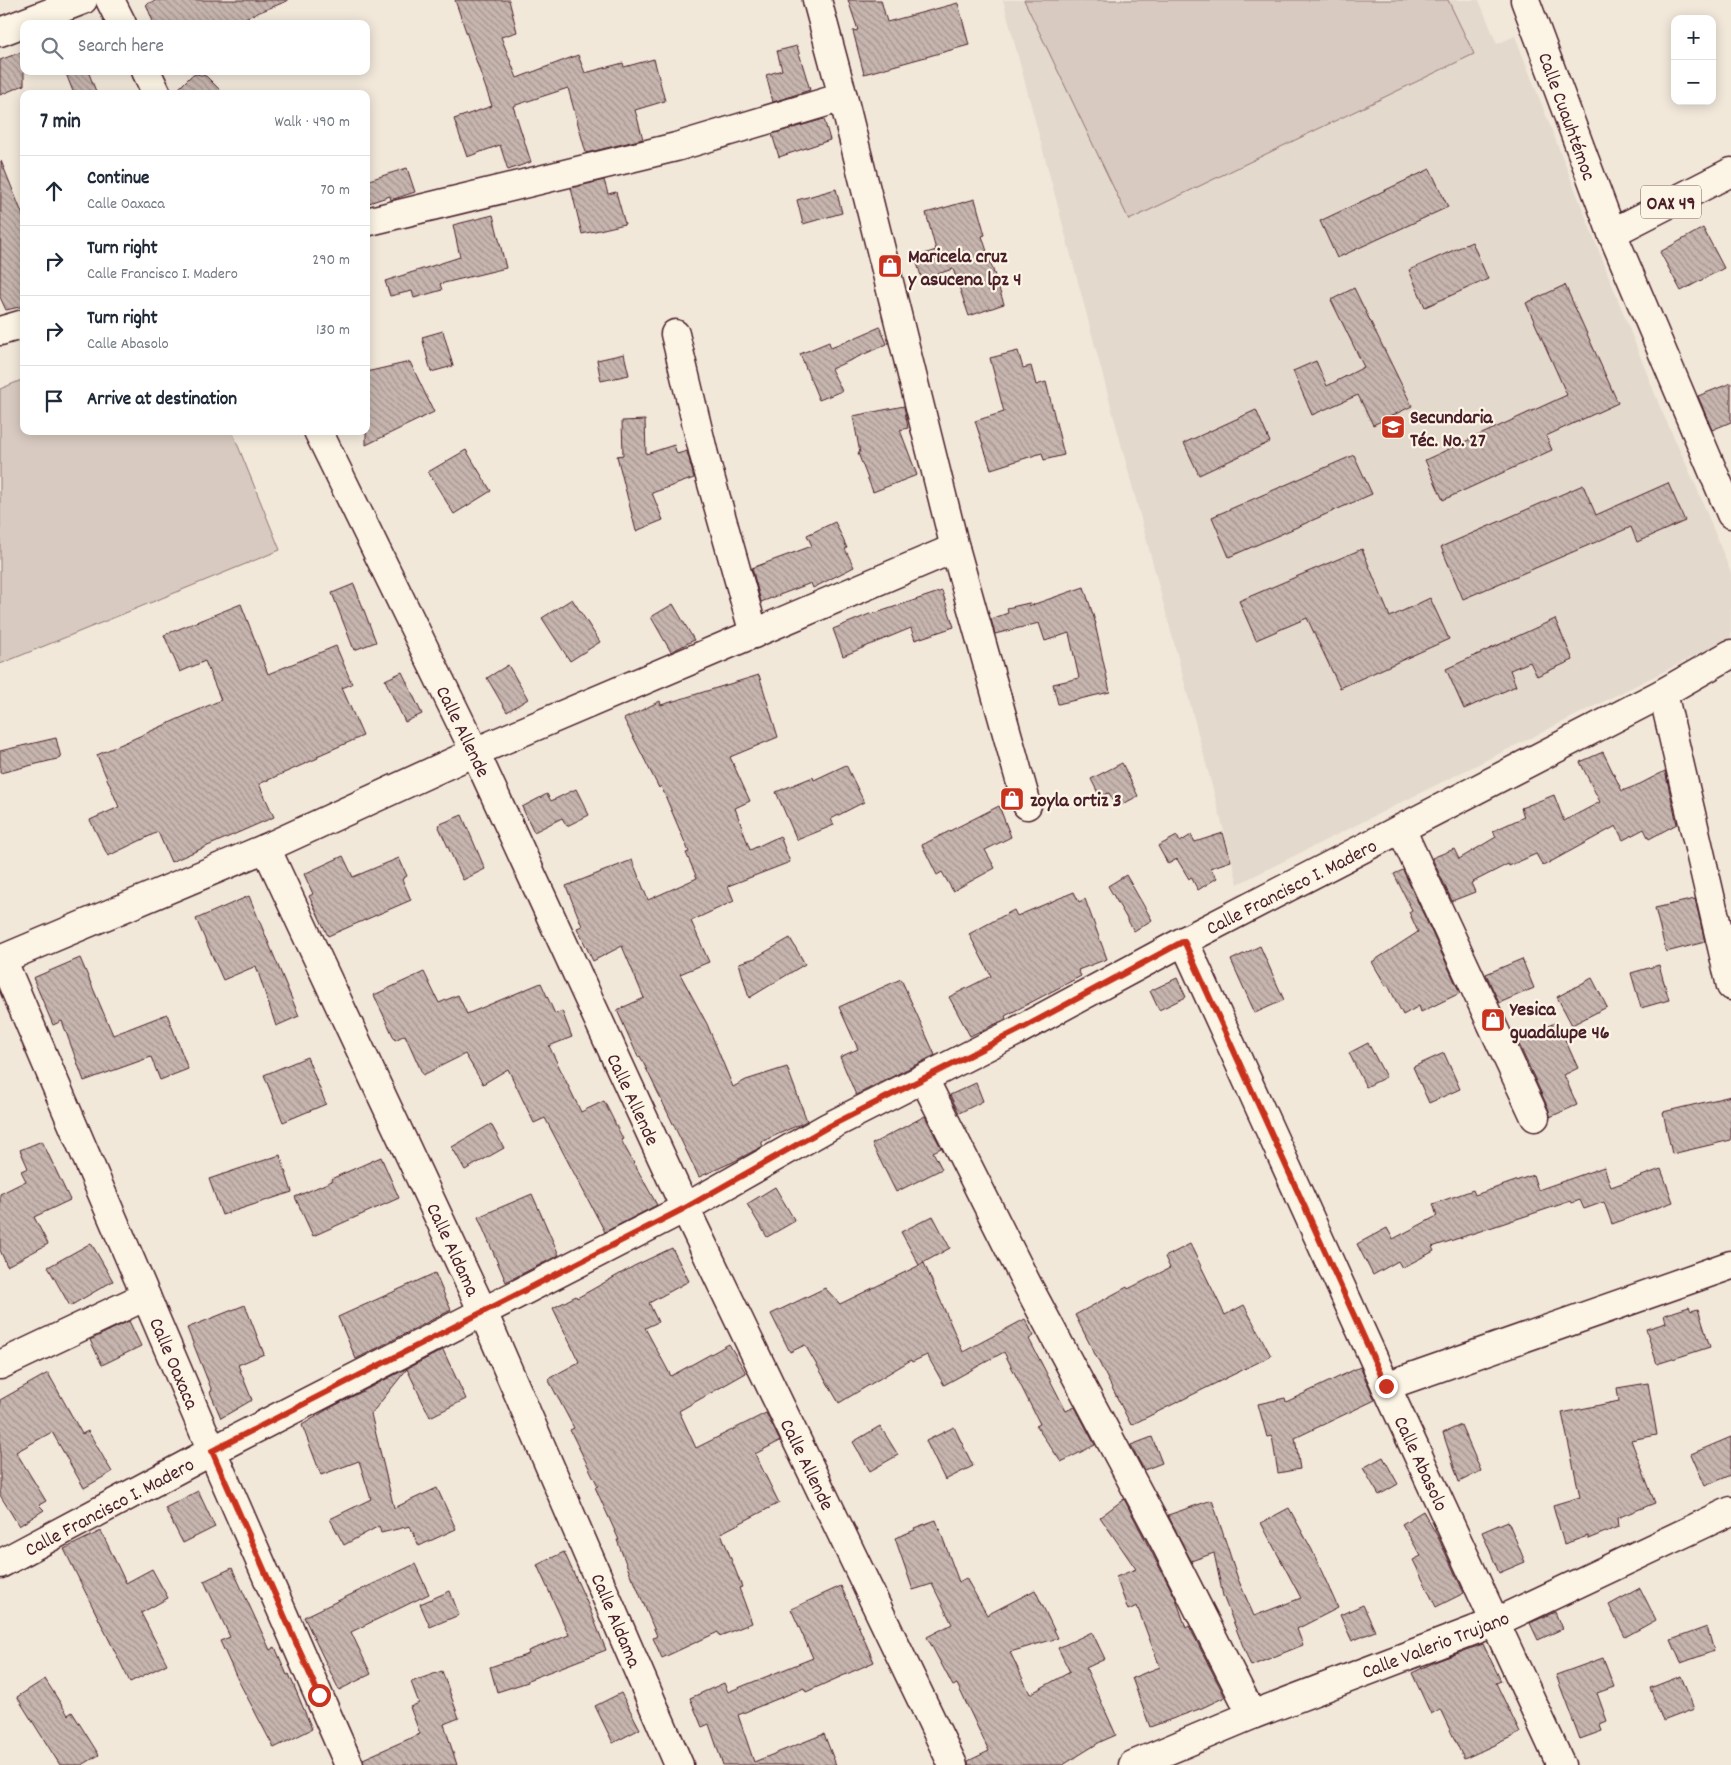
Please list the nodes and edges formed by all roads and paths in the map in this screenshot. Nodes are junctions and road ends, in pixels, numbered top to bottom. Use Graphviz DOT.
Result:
graph roads {
  1 [pos="83,0"];
  2 [pos="110,0"];
  3 [pos="817,0"];
  4 [pos="1525,0"];
  5 [pos="31,20"];
  6 [pos="120,20"];
  7 [pos="20,24"];
  8 [pos="0,32"];
  9 [pos="148,75"];
  10 [pos="155,90"];
  11 [pos="843,97"];
  12 [pos="1731,172"];
  13 [pos="370,221"];
  14 [pos="1612,233"];
  15 [pos="20,325"];
  16 [pos="0,331"];
  17 [pos="675,334"];
  18 [pos="320,435"];
  19 [pos="1731,514"];
  20 [pos="955,548"];
  21 [pos="754,634"];
  22 [pos="1731,654"];
  23 [pos="1663,693"];
  24 [pos="474,752"];
  25 [pos="1027,805"];
  26 [pos="1401,829"];
  27 [pos="266,848"];
  28 [pos="1184,941"];
  29 [pos="1,960"];
  30 [pos="1731,986"];
  31 [pos="924,1079"];
  32 [pos="1535,1117"];
  33 [pos="685,1208"];
  34 [pos="1731,1264"];
  35 [pos="146,1296"];
  36 [pos="483,1312"];
  37 [pos="0,1365"];
  38 [pos="1386,1386"];
  39 [pos="212,1451"];
  40 [pos="1731,1511"];
  41 [pos="0,1564"];
  42 [pos="1496,1622"];
  43 [pos="1252,1714"];
  44 [pos="349,1765"];
  45 [pos="679,1765"];
  46 [pos="953,1765"];
  47 [pos="1133,1765"];
  48 [pos="1561,1765"];
  1 -- 5 [label="street"];
  2 -- 6 [label="street"];
  3 -- 11 [label="street"];
  4 -- 14 [label="street, Calle Cuauhtémoc"];
  7 -- 8 [label="street"];
  9 -- 10 [label="street"];
  11 -- 13 [label="street"];
  11 -- 20 [label="street"];
  12 -- 14 [label="street, OAX 49"];
  14 -- 19 [label="street, Calle Cuauhtémoc"];
  15 -- 16 [label="street"];
  17 -- 21 [label="street"];
  18 -- 24 [label="street, Calle Allende"];
  20 -- 21 [label="street"];
  20 -- 25 [label="street"];
  21 -- 24 [label="street"];
  22 -- 23 [label="street, Calle Francisco I. Madero"];
  23 -- 26 [label="street, Calle Francisco I. Madero"];
  23 -- 30 [label="street"];
  24 -- 27 [label="street"];
  24 -- 33 [label="street, Calle Allende"];
  26 -- 28 [label="street, Calle Francisco I. Madero"];
  26 -- 32 [label="street"];
  27 -- 29 [label="street"];
  27 -- 36 [label="street, Calle Aldama"];
  28 -- 31 [label="street, Calle Francisco I. Madero"];
  28 -- 38 [label="street, Calle Abasolo"];
  29 -- 35 [label="street, Calle Oaxaca"];
  31 -- 33 [label="street, Calle Francisco I. Madero"];
  31 -- 43 [label="street"];
  33 -- 36 [label="street, Calle Francisco I. Madero"];
  33 -- 46 [label="street, Calle Allende"];
  34 -- 38 [label="street"];
  35 -- 37 [label="street"];
  35 -- 39 [label="street, Calle Oaxaca"];
  36 -- 39 [label="street, Calle Francisco I. Madero"];
  36 -- 45 [label="street, Calle Aldama"];
  38 -- 42 [label="street, Calle Abasolo"];
  39 -- 41 [label="street, Calle Francisco I. Madero"];
  39 -- 44 [label="street, Calle Oaxaca"];
  40 -- 42 [label="street, Calle Valerio Trujano"];
  42 -- 43 [label="street, Calle Valerio Trujano"];
  42 -- 48 [label="street, Calle Abasolo"];
  43 -- 47 [label="street, Calle Valerio Trujano"];
}
